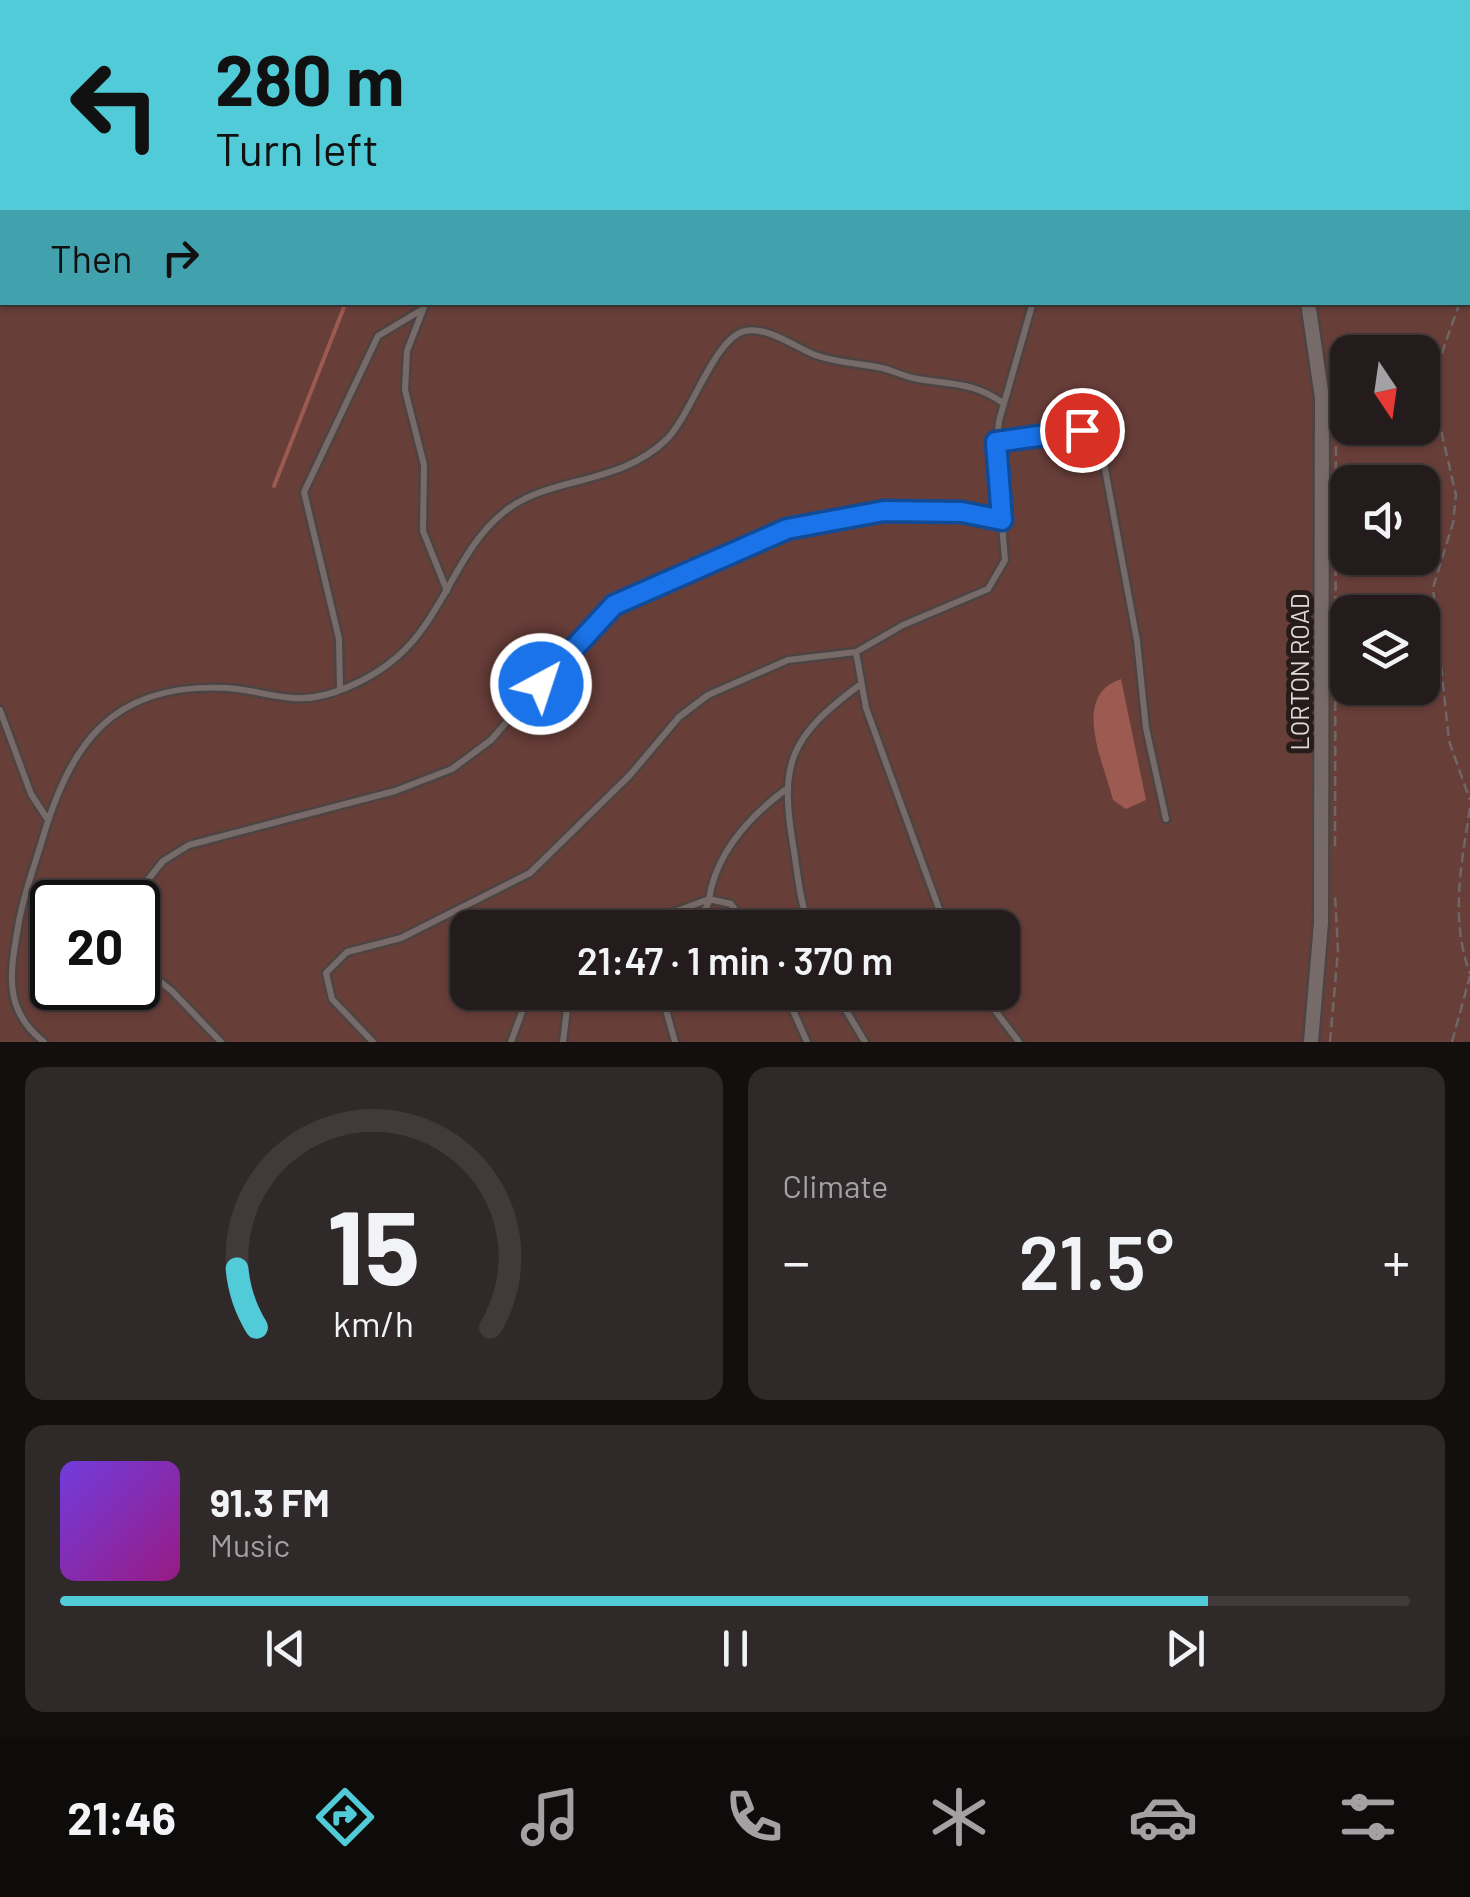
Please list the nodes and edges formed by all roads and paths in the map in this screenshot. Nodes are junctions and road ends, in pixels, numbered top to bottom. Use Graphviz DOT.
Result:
graph roads {
  1 [pos="1032,305"];
  2 [pos="1308,305"];
  3 [pos="1459,305"];
  4 [pos="425,306"];
  5 [pos="1002,403"];
  6 [pos="996,442"];
  7 [pos="1002,520"];
  8 [pos="448,591"];
  9 [pos="856,652"];
  10 [pos="860,684"];
  11 [pos="340,689"];
  12 [pos="0,710"];
  13 [pos="786,789"];
  14 [pos="1470,800"];
  15 [pos="1470,808"];
  16 [pos="1166,818"];
  17 [pos="48,820"];
  18 [pos="147,880"];
  19 [pos="710,899"];
  20 [pos="680,910"];
  21 [pos="705,910"];
  22 [pos="735,910"];
  23 [pos="803,910"];
  24 [pos="939,910"];
  25 [pos="1470,975"];
  26 [pos="160,981"];
  27 [pos="522,1010"];
  28 [pos="567,1010"];
  29 [pos="665,1010"];
  30 [pos="793,1010"];
  31 [pos="846,1010"];
  32 [pos="995,1010"];
  33 [pos="44,1042"];
  34 [pos="221,1042"];
  35 [pos="372,1042"];
  36 [pos="510,1042"];
  37 [pos="563,1042"];
  38 [pos="676,1042"];
  39 [pos="807,1042"];
  40 [pos="865,1042"];
  41 [pos="1020,1042"];
  42 [pos="1311,1042"];
  43 [pos="1452,1042"];
  1 -- 5 [label="lane"];
  2 -- 42 [label="street, LORTON ROAD"];
  3 -- 14 [label="path"];
  4 -- 8 [label="lane"];
  4 -- 11 [label="lane"];
  5 -- 6 [label="lane"];
  5 -- 8 [label="lane"];
  6 -- 7 [label="lane"];
  6 -- 16 [label="lane"];
  7 -- 9 [label="lane"];
  7 -- 18 [label="lane"];
  8 -- 11 [label="lane"];
  9 -- 10 [label="lane"];
  9 -- 35 [label="lane"];
  10 -- 13 [label="lane"];
  10 -- 24 [label="lane"];
  11 -- 17 [label="lane"];
  12 -- 17 [label="lane"];
  13 -- 19 [label="lane"];
  13 -- 23 [label="lane"];
  15 -- 25 [label="path"];
  17 -- 33 [label="lane"];
  19 -- 20 [label="lane"];
  19 -- 21 [label="lane"];
  19 -- 22 [label="lane"];
  25 -- 43 [label="path"];
  26 -- 34 [label="lane"];
  27 -- 36 [label="lane"];
  28 -- 37 [label="lane"];
  29 -- 38 [label="lane"];
  30 -- 39 [label="lane"];
  31 -- 40 [label="lane"];
  32 -- 41 [label="lane"];
}
